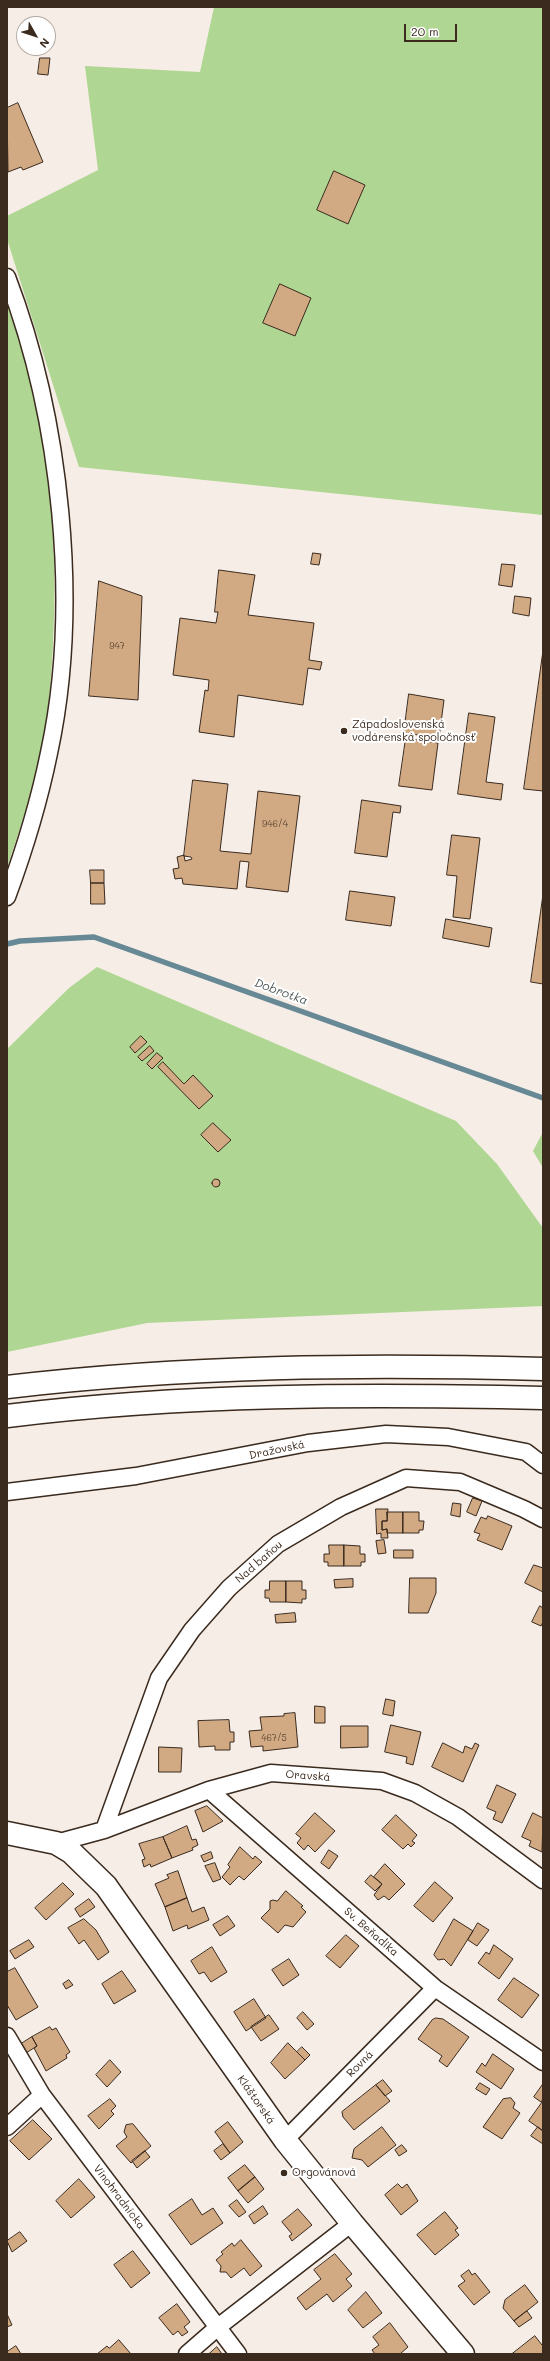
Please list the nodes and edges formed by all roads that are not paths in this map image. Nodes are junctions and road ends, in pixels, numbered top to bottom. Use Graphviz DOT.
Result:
graph roads {
  1 [pos="7,277"];
  2 [pos="7,897"];
  3 [pos="543,1369"];
  4 [pos="7,1387"];
  5 [pos="543,1398"];
  6 [pos="7,1416"];
  7 [pos="543,1465"];
  8 [pos="7,1492"];
  9 [pos="543,1519"];
  10 [pos="209,1790"];
  11 [pos="104,1830"];
  12 [pos="7,1833"];
  13 [pos="56,1843"];
  14 [pos="543,1880"];
  15 [pos="435,1988"];
  16 [pos="7,2036"];
  17 [pos="543,2062"];
  18 [pos="42,2095"];
  19 [pos="7,2127"];
  20 [pos="285,2140"];
  21 [pos="352,2223"];
  22 [pos="218,2327"];
  23 [pos="187,2354"];
  24 [pos="238,2354"];
  25 [pos="463,2354"];
  1 -- 2 [label="street"];
  3 -- 4 [label="main road"];
  5 -- 6 [label="main road"];
  7 -- 8 [label="street, Dražovská"];
  9 -- 11 [label="street, Nad baňou"];
  10 -- 11 [label="street, Oravská"];
  10 -- 14 [label="street, Oravská"];
  10 -- 15 [label="street, Sv. Beňadika"];
  11 -- 13 [label="street, Oravská"];
  12 -- 13 [label="main road"];
  13 -- 20 [label="main road, Kláštorská"];
  15 -- 17 [label="street, Sv. Beňadika"];
  15 -- 20 [label="street, Rovná"];
  16 -- 18 [label="street, Vinohradnícka"];
  18 -- 19 [label="street"];
  18 -- 22 [label="street, Vinohradnícka"];
  20 -- 21 [label="main road, Kláštorská"];
  21 -- 22 [label="street"];
  21 -- 25 [label="main road, Kláštorská"];
  22 -- 23 [label="street"];
  22 -- 24 [label="street, Vinohradnícka"];
}
